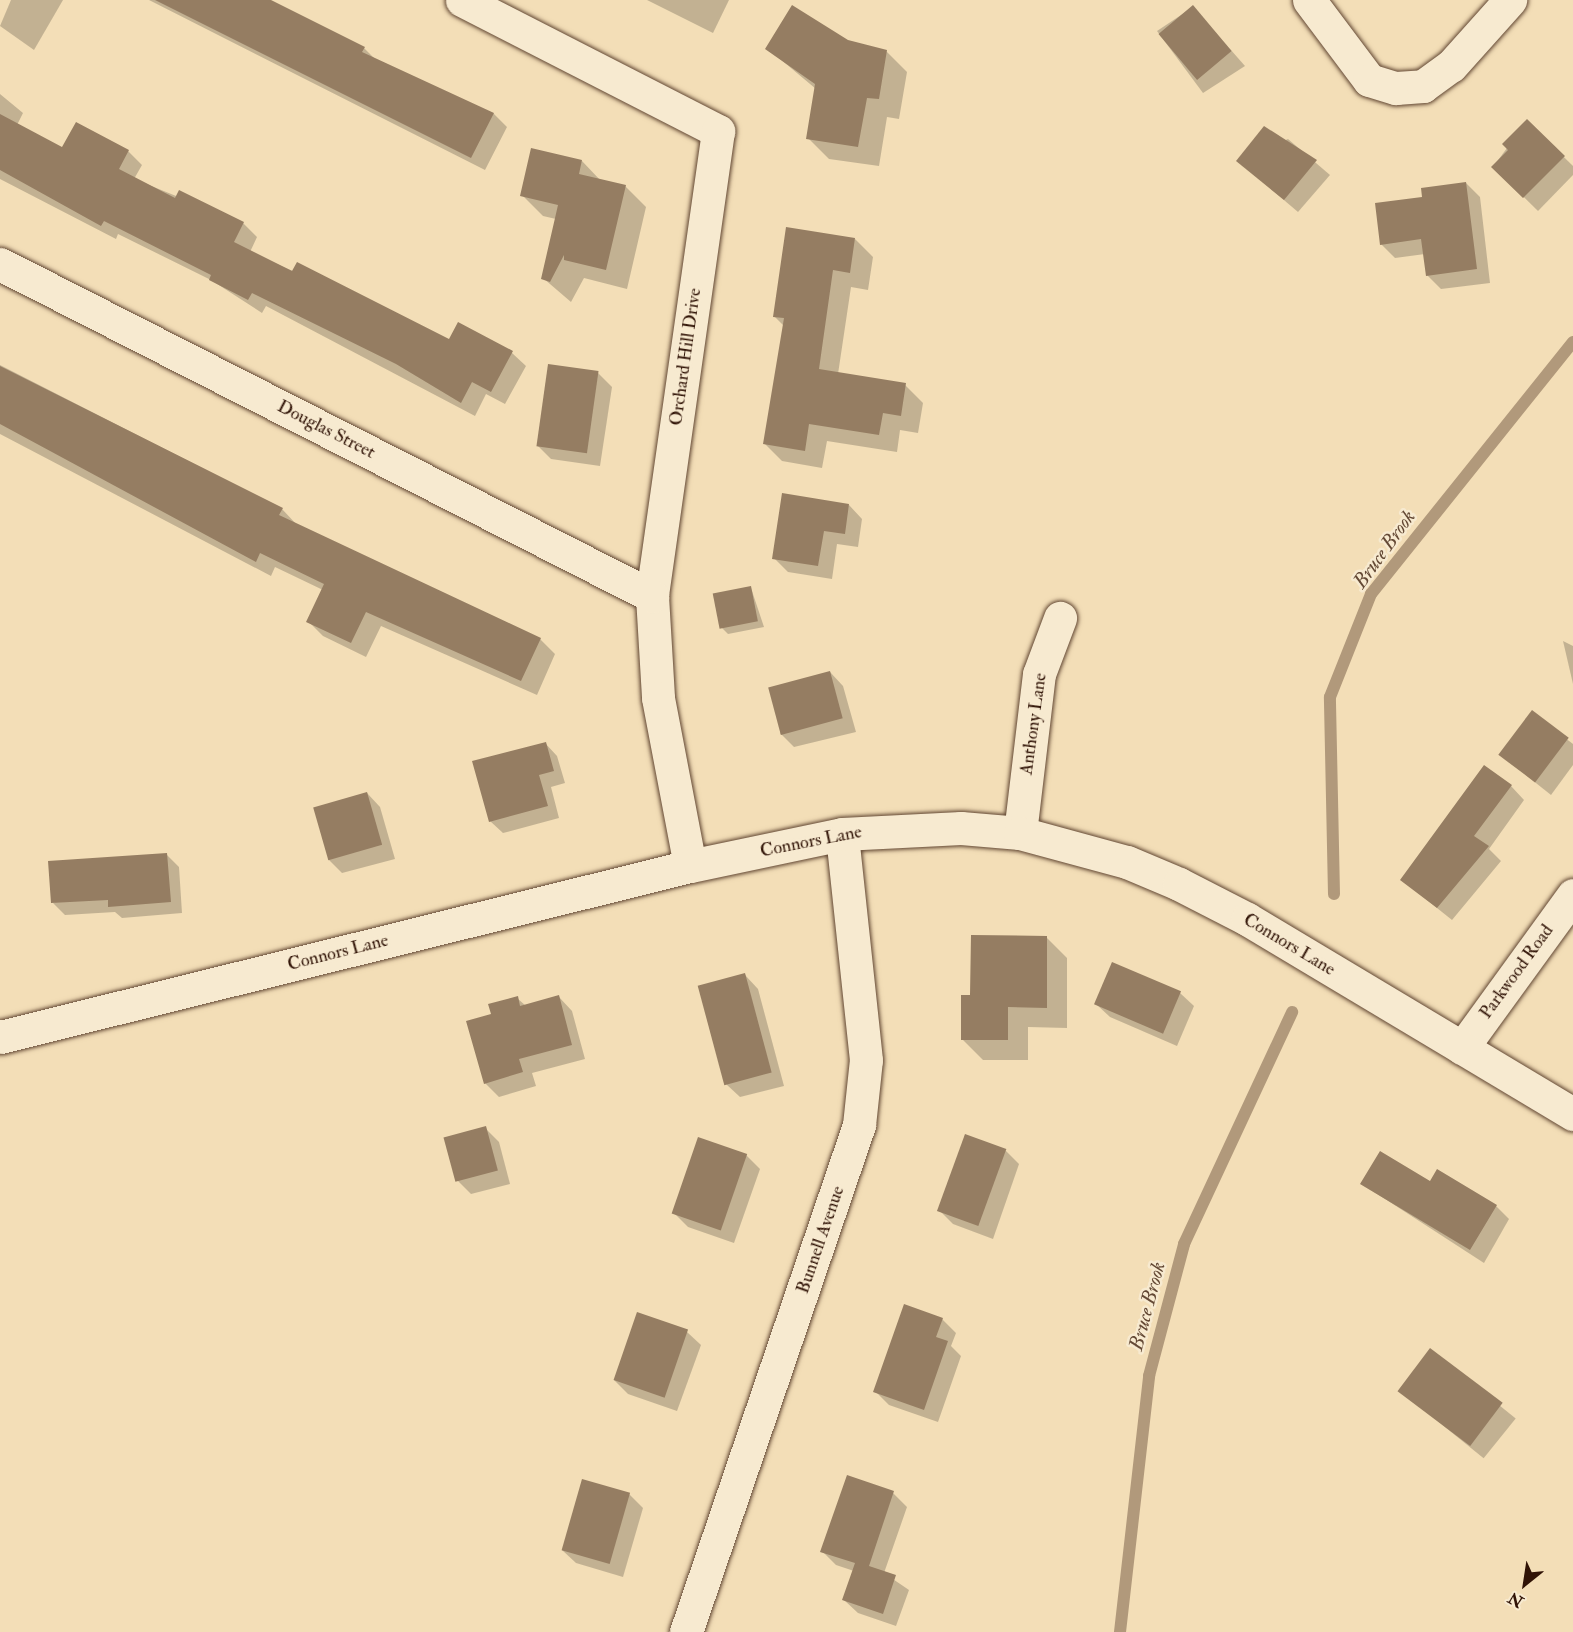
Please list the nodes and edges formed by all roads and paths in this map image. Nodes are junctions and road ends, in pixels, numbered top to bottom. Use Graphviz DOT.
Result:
graph roads {
  1 [pos="462,0"];
  2 [pos="1310,0"];
  3 [pos="1510,0"];
  4 [pos="0,264"];
  5 [pos="652,596"];
  6 [pos="1060,618"];
  7 [pos="1020,832"];
  8 [pos="842,834"];
  9 [pos="690,866"];
  10 [pos="1573,896"];
  11 [pos="0,1037"];
  12 [pos="1462,1048"];
  13 [pos="1573,1114"];
  14 [pos="687,1632"];
  1 -- 5 [label="street, Orchard Hill Drive"];
  2 -- 3 [label="street"];
  4 -- 5 [label="street, Douglas Street"];
  5 -- 9 [label="street, Orchard Hill Drive"];
  6 -- 7 [label="street, Anthony Lane"];
  7 -- 8 [label="street, Connors Lane"];
  7 -- 12 [label="street, Connors Lane"];
  8 -- 9 [label="street, Connors Lane"];
  8 -- 14 [label="street, Bunnell Avenue"];
  9 -- 11 [label="street, Connors Lane"];
  10 -- 12 [label="street, Parkwood Road"];
  12 -- 13 [label="street, Connors Lane"];
}
